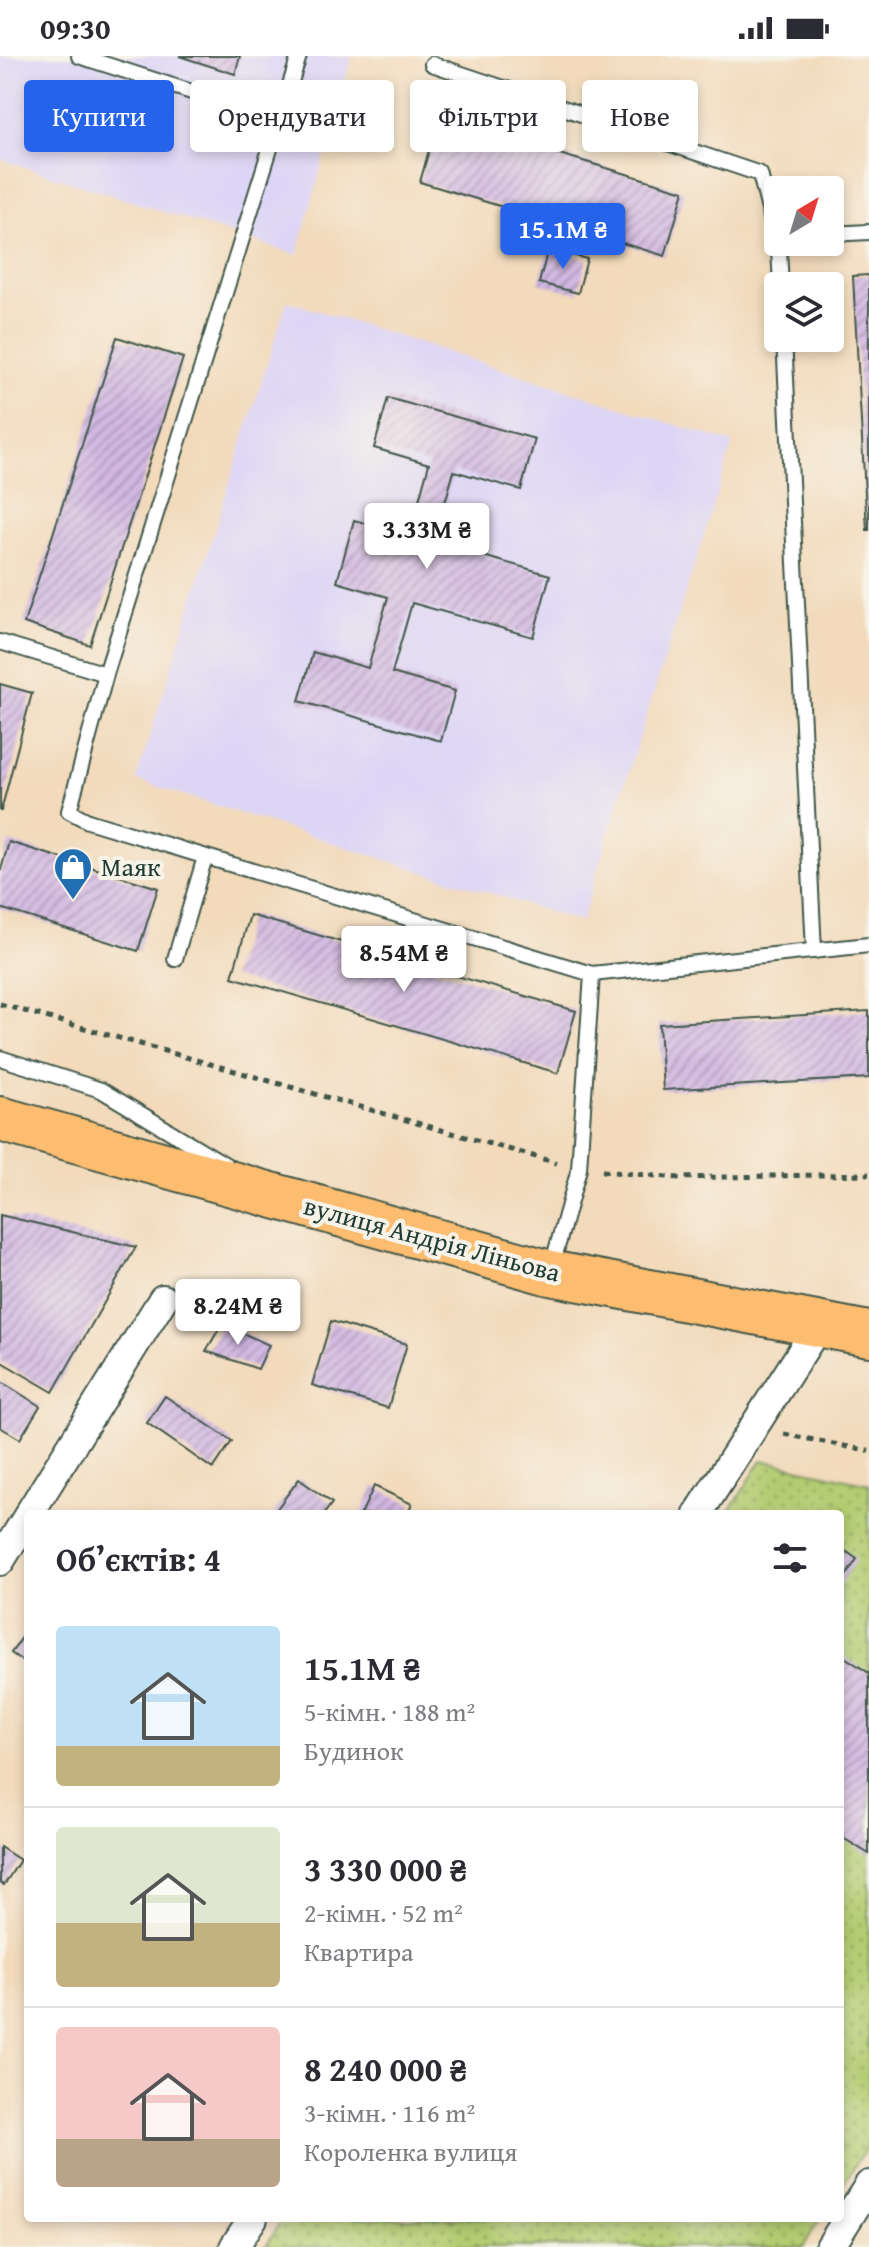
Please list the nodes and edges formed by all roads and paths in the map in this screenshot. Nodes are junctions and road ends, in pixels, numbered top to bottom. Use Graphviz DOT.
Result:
graph roads {
  1 [pos="79,56"];
  2 [pos="299,56"];
  3 [pos="432,64"];
  4 [pos="292,80"];
  5 [pos="190,92"];
  6 [pos="269,152"];
  7 [pos="764,189"];
  8 [pos="869,232"];
  9 [pos="844,233"];
  10 [pos="785,352"];
  11 [pos="0,642"];
  12 [pos="106,674"];
  13 [pos="205,857"];
  14 [pos="869,945"];
  15 [pos="814,951"];
  16 [pos="175,959"];
  17 [pos="592,974"];
  18 [pos="0,1004"];
  19 [pos="0,1058"];
  20 [pos="0,1119"];
  21 [pos="579,1169"];
  22 [pos="869,1174"];
  23 [pos="280,1197"];
  24 [pos="550,1273"];
  25 [pos="163,1299"];
  26 [pos="819,1325"];
  27 [pos="869,1334"];
  28 [pos="752,1428"];
  29 [pos="869,1451"];
  30 [pos="32,1510"];
  31 [pos="701,1510"];
  32 [pos="24,1523"];
  33 [pos="0,1561"];
  34 [pos="869,2185"];
  35 [pos="250,2222"];
  36 [pos="234,2247"];
  37 [pos="830,2247"];
  1 -- 5 [label="lane"];
  2 -- 4 [label="lane"];
  3 -- 7 [label="lane"];
  6 -- 12 [label="lane"];
  8 -- 9 [label="lane"];
  10 -- 15 [label="lane"];
  11 -- 12 [label="lane"];
  12 -- 13 [label="lane"];
  13 -- 16 [label="lane"];
  13 -- 17 [label="lane"];
  14 -- 15 [label="lane"];
  15 -- 17 [label="lane"];
  17 -- 21 [label="lane"];
  18 -- 21 [label="path"];
  19 -- 23 [label="lane"];
  20 -- 23 [label="main road, вулиця Андрія Ліньова"];
  21 -- 22 [label="path"];
  21 -- 24 [label="lane"];
  23 -- 24 [label="main road, вулиця Андрія Ліньова"];
  24 -- 26 [label="main road, вулиця Андрія Ліньова"];
  25 -- 30 [label="street"];
  26 -- 27 [label="main road, вулиця Андрія Ліньова"];
  26 -- 28 [label="street"];
  28 -- 29 [label="path"];
  28 -- 31 [label="street"];
  32 -- 33 [label="street"];
  34 -- 37 [label="street"];
  35 -- 36 [label="street"];
}
